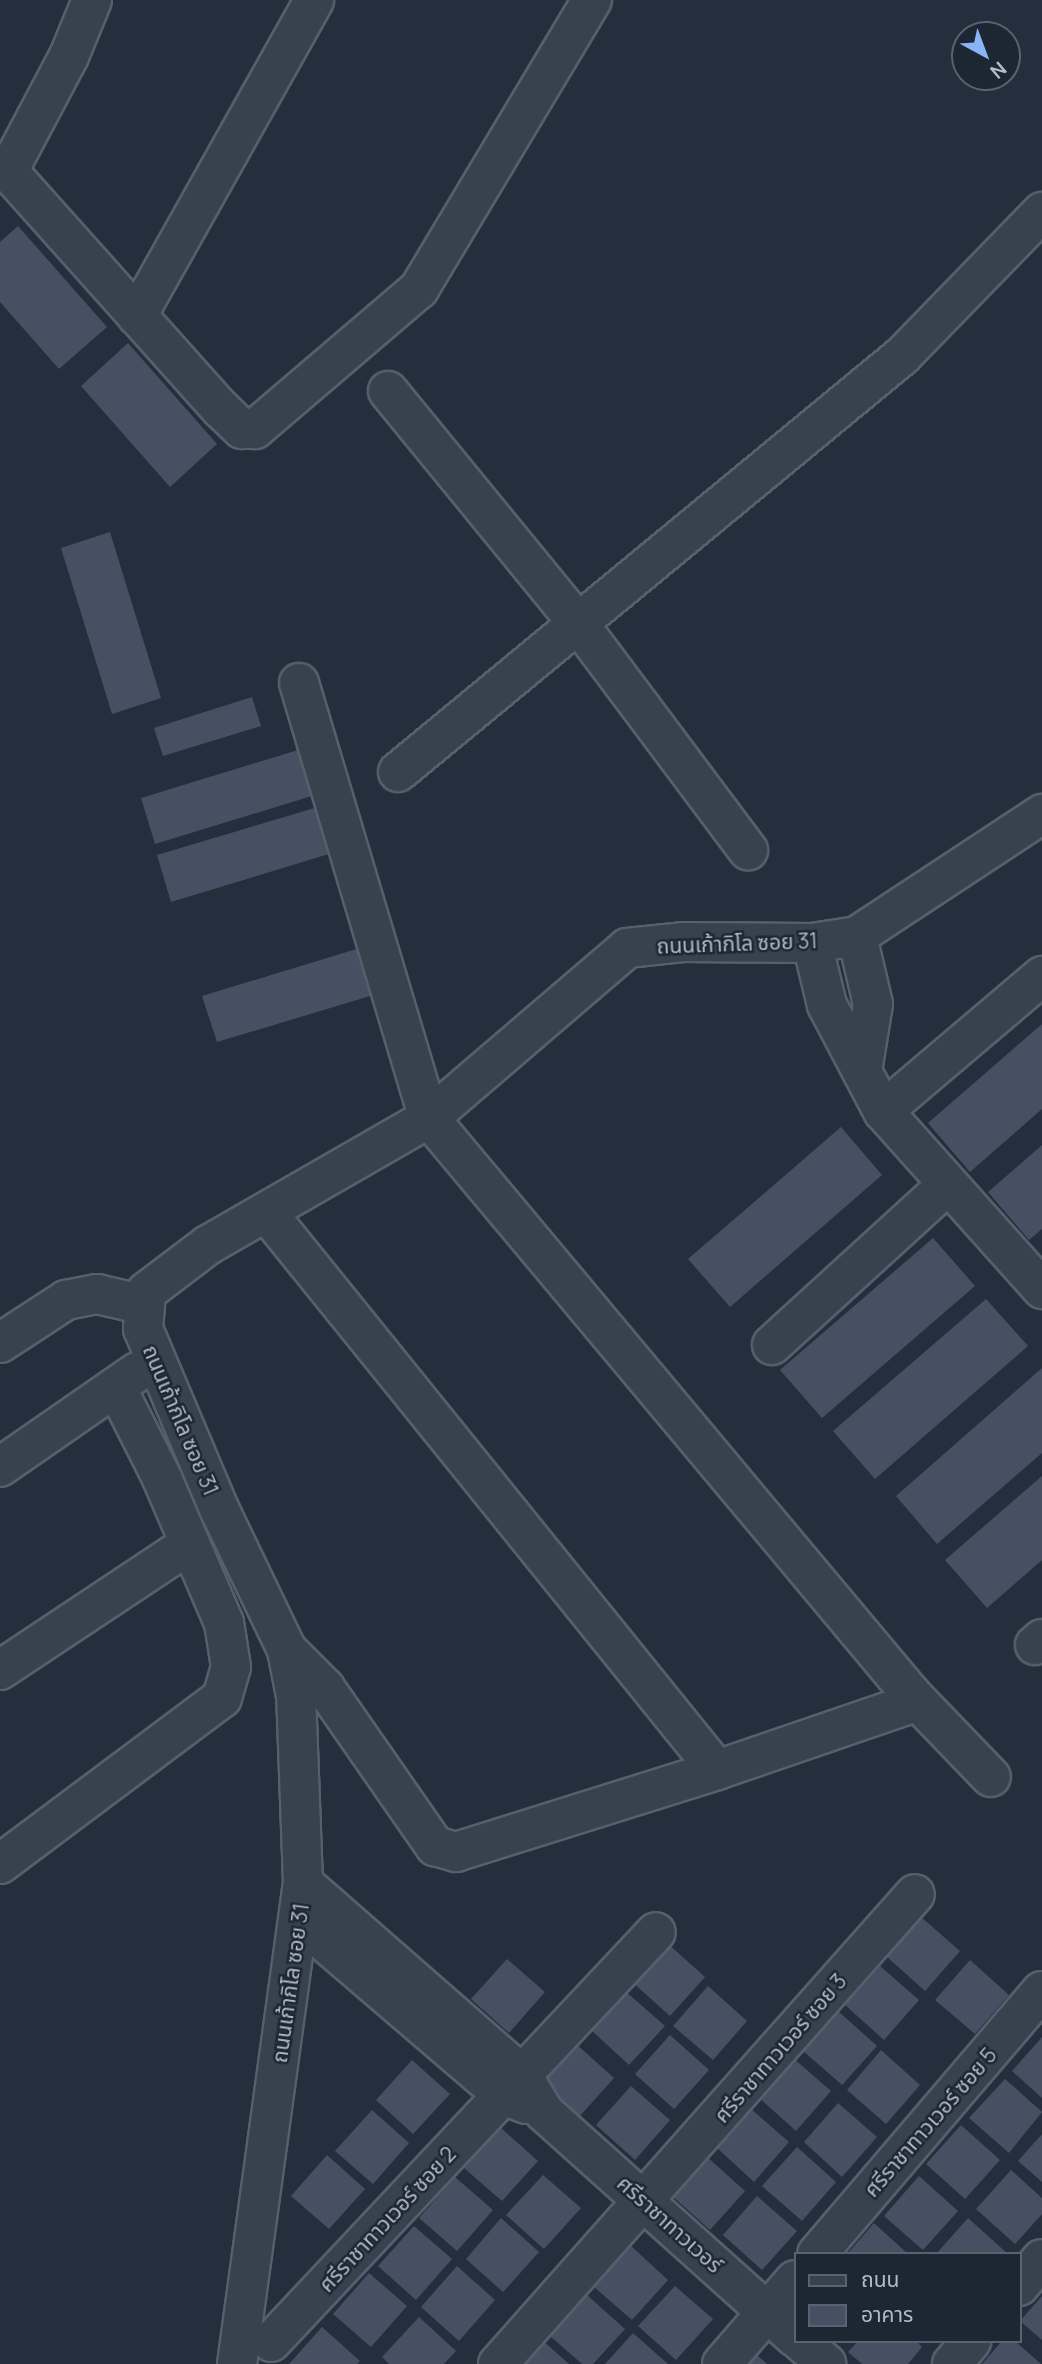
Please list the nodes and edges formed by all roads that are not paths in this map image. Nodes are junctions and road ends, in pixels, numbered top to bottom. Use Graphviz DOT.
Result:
graph roads {
  1 [pos="92,0"];
  2 [pos="314,0"];
  3 [pos="592,0"];
  4 [pos="1042,212"];
  5 [pos="137,316"];
  6 [pos="388,391"];
  7 [pos="578,623"];
  8 [pos="299,683"];
  9 [pos="398,772"];
  10 [pos="1042,814"];
  11 [pos="748,850"];
  12 [pos="857,936"];
  13 [pos="812,943"];
  14 [pos="1042,976"];
  15 [pos="862,1071"];
  16 [pos="883,1111"];
  17 [pos="429,1118"];
  18 [pos="947,1185"];
  19 [pos="267,1213"];
  20 [pos="1042,1289"];
  21 [pos="145,1305"];
  22 [pos="0,1343"];
  23 [pos="772,1345"];
  24 [pos="156,1359"];
  25 [pos="116,1387"];
  26 [pos="0,1467"];
  27 [pos="190,1544"];
  28 [pos="287,1650"];
  29 [pos="0,1670"];
  30 [pos="911,1694"];
  31 [pos="717,1770"];
  32 [pos="991,1777"];
  33 [pos="0,1864"];
  34 [pos="915,1894"];
  35 [pos="301,1902"];
  36 [pos="656,1933"];
  37 [pos="1042,1991"];
  38 [pos="513,2085"];
  39 [pos="644,2201"];
  40 [pos="819,2252"];
  41 [pos="1042,2259"];
  42 [pos="794,2283"];
  43 [pos="1021,2284"];
  44 [pos="781,2324"];
  45 [pos="271,2342"];
  46 [pos="802,2343"];
  47 [pos="969,2343"];
  48 [pos="237,2364"];
  49 [pos="498,2364"];
  50 [pos="722,2364"];
  51 [pos="826,2364"];
  52 [pos="952,2364"];
  1 -- 5 [label="street"];
  2 -- 5 [label="street"];
  3 -- 5 [label="street"];
  4 -- 7 [label="street"];
  6 -- 7 [label="street"];
  7 -- 9 [label="street"];
  7 -- 11 [label="street"];
  8 -- 17 [label="street"];
  10 -- 12 [label="street, ถนนเก้ากิโล ซอย 31"];
  12 -- 13 [label="street, ถนนเก้ากิโล ซอย 31"];
  12 -- 15 [label="street"];
  13 -- 15 [label="street"];
  13 -- 17 [label="street, ถนนเก้ากิโล ซอย 31"];
  14 -- 16 [label="street"];
  15 -- 16 [label="street"];
  16 -- 18 [label="street"];
  17 -- 19 [label="street, ถนนเก้ากิโล ซอย 31"];
  17 -- 30 [label="street"];
  18 -- 20 [label="street"];
  18 -- 23 [label="street"];
  19 -- 21 [label="street, ถนนเก้ากิโล ซอย 31"];
  19 -- 31 [label="street"];
  21 -- 22 [label="street"];
  21 -- 24 [label="street, ถนนเก้ากิโล ซอย 31"];
  24 -- 25 [label="street"];
  24 -- 28 [label="street, ถนนเก้ากิโล ซอย 31"];
  25 -- 26 [label="street"];
  25 -- 27 [label="street"];
  27 -- 29 [label="street"];
  27 -- 33 [label="street"];
  28 -- 31 [label="street"];
  28 -- 35 [label="street, ถนนเก้ากิโล ซอย 31"];
  30 -- 31 [label="street"];
  30 -- 32 [label="street"];
  34 -- 39 [label="street, ศรีราชาทาวเวอร์ ซอย 3"];
  35 -- 38 [label="street, ศรีราชาทาวเวอร์"];
  35 -- 48 [label="street, ถนนเก้ากิโล ซอย 31"];
  36 -- 38 [label="street, ศรีราชาทาวเวอร์ ซอย 2"];
  37 -- 40 [label="street, ศรีราชาทาวเวอร์ ซอย 5"];
  38 -- 39 [label="street, ศรีราชาทาวเวอร์"];
  38 -- 45 [label="street, ศรีราชาทาวเวอร์ ซอย 2"];
  39 -- 44 [label="street, ศรีราชาทาวเวอร์"];
  39 -- 49 [label="street, ศรีราชาทาวเวอร์ ซอย 3"];
  41 -- 43 [label="street"];
  42 -- 44 [label="street"];
  44 -- 50 [label="street"];
  46 -- 51 [label="street"];
  47 -- 52 [label="street"];
}
